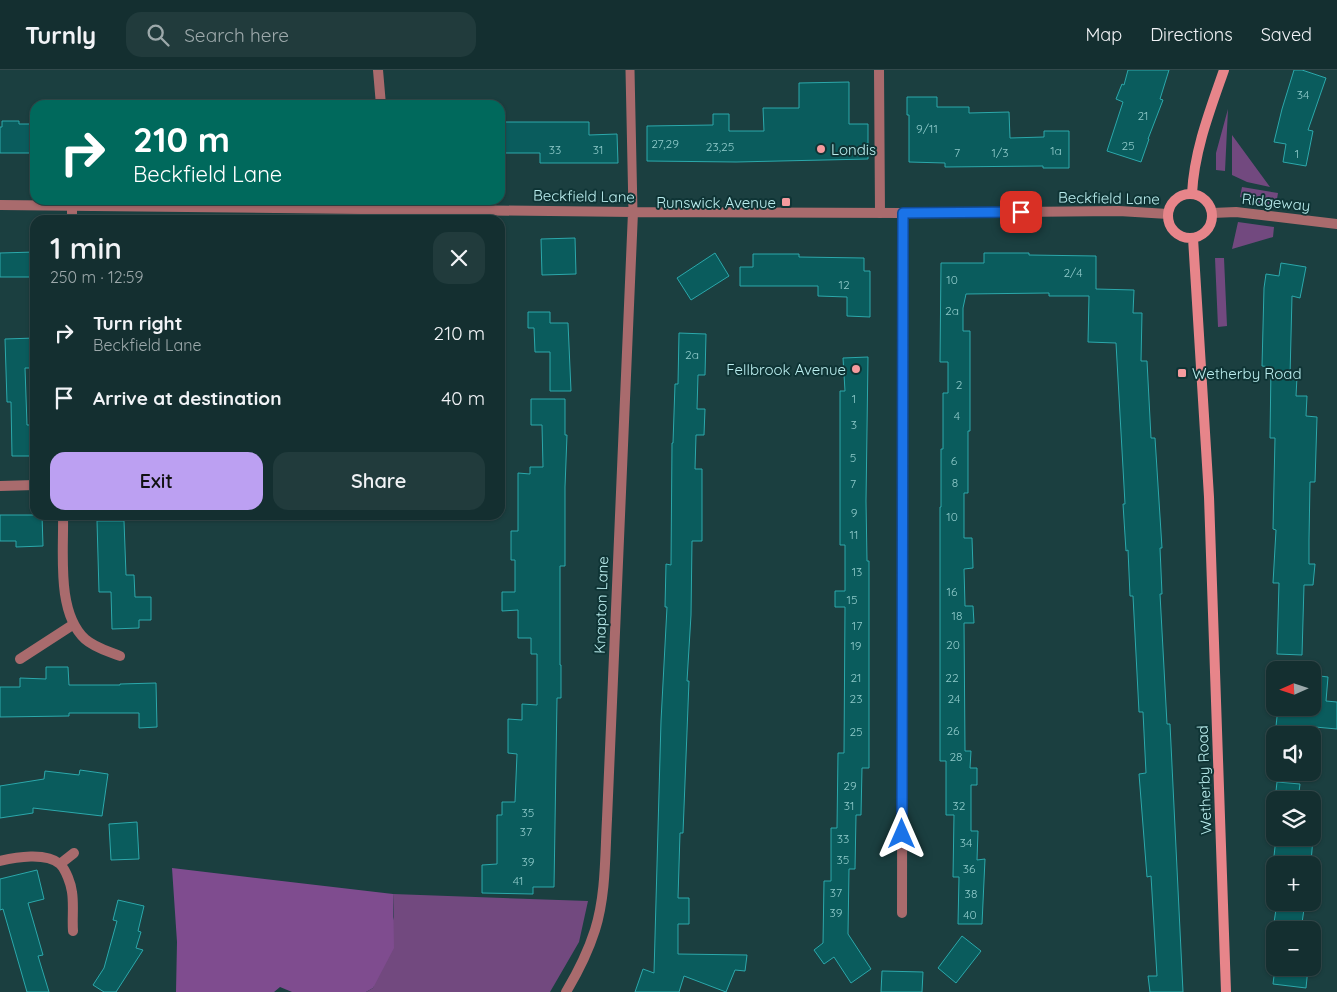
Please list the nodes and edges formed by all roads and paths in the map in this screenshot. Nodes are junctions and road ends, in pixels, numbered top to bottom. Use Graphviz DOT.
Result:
graph roads {
  1 [pos="378,70"];
  2 [pos="630,70"];
  3 [pos="879,70"];
  4 [pos="1224,70"];
  5 [pos="381,100"];
  6 [pos="1192,194"];
  7 [pos="0,205"];
  8 [pos="231,205"];
  9 [pos="420,205"];
  10 [pos="72,206"];
  11 [pos="633,212"];
  12 [pos="880,213"];
  13 [pos="903,213"];
  14 [pos="1212,213"];
  15 [pos="1168,214"];
  16 [pos="72,215"];
  17 [pos="1337,224"];
  18 [pos="1193,238"];
  19 [pos="30,485"];
  20 [pos="0,486"];
  21 [pos="63,520"];
  22 [pos="74,624"];
  23 [pos="120,656"];
  24 [pos="20,659"];
  25 [pos="74,853"];
  26 [pos="0,861"];
  27 [pos="60,864"];
  28 [pos="902,913"];
  29 [pos="72,931"];
  30 [pos="566,992"];
  31 [pos="1226,992"];
  1 -- 5 [label="street"];
  2 -- 11 [label="lane"];
  3 -- 12 [label="street"];
  4 -- 6 [label="main road"];
  6 -- 14 [label="main road"];
  6 -- 15 [label="main road"];
  7 -- 10 [label="street, Beckfield Lane"];
  8 -- 10 [label="street, Beckfield Lane"];
  9 -- 11 [label="street, Beckfield Lane"];
  10 -- 16 [label="street"];
  11 -- 12 [label="street, Beckfield Lane"];
  11 -- 30 [label="street, Knapton Lane"];
  12 -- 13 [label="street, Beckfield Lane"];
  13 -- 15 [label="street, Beckfield Lane"];
  13 -- 28 [label="street"];
  14 -- 17 [label="street, Ridgeway"];
  14 -- 18 [label="main road"];
  15 -- 18 [label="main road"];
  18 -- 31 [label="main road, Wetherby Road"];
  19 -- 20 [label="street"];
  21 -- 22 [label="street"];
  22 -- 23 [label="street"];
  22 -- 24 [label="street"];
  25 -- 27 [label="street"];
  26 -- 27 [label="street"];
  27 -- 29 [label="street"];
}
